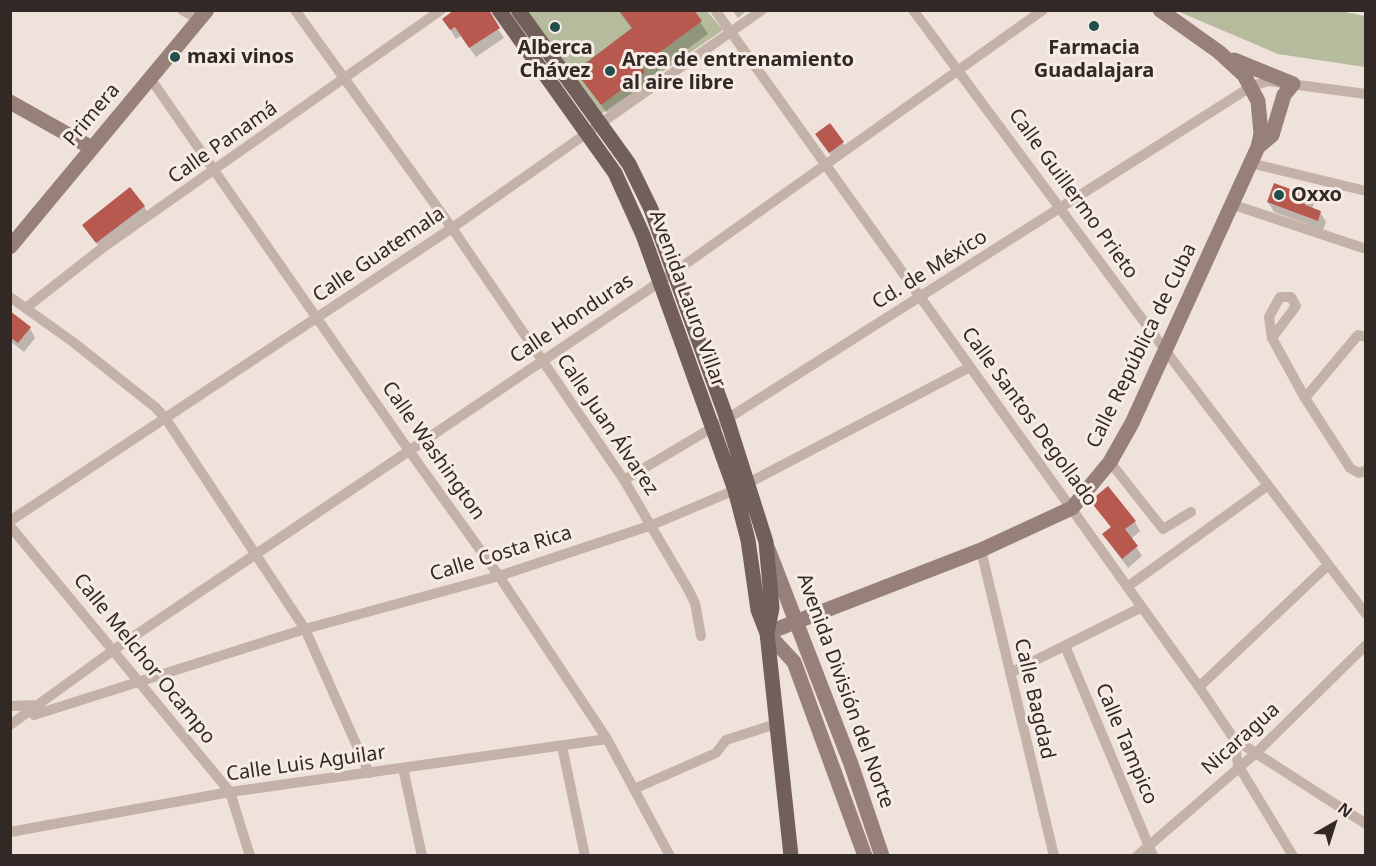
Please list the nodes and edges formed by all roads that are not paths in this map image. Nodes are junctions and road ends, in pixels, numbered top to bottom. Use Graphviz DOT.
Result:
graph roads {
  1 [pos="182,10"];
  2 [pos="295,10"];
  3 [pos="441,10"];
  4 [pos="499,10"];
  5 [pos="518,10"];
  6 [pos="714,10"];
  7 [pos="762,10"];
  8 [pos="913,10"];
  9 [pos="1043,10"];
  10 [pos="1160,10"];
  11 [pos="203,15"];
  12 [pos="730,34"];
  13 [pos="1223,56"];
  14 [pos="960,72"];
  15 [pos="150,78"];
  16 [pos="346,78"];
  17 [pos="1293,84"];
  18 [pos="1252,86"];
  19 [pos="1365,94"];
  20 [pos="10,102"];
  21 [pos="594,129"];
  22 [pos="1258,147"];
  23 [pos="92,148"];
  24 [pos="1250,163"];
  25 [pos="827,166"];
  26 [pos="215,171"];
  27 [pos="1365,191"];
  28 [pos="1231,204"];
  29 [pos="1060,208"];
  30 [pos="452,228"];
  31 [pos="10,247"];
  32 [pos="1365,249"];
  33 [pos="667,278"];
  34 [pos="10,297"];
  35 [pos="920,297"];
  36 [pos="27,307"];
  37 [pos="318,317"];
  38 [pos="1365,337"];
  39 [pos="1272,338"];
  40 [pos="1165,350"];
  41 [pos="543,361"];
  42 [pos="970,367"];
  43 [pos="1305,398"];
  44 [pos="165,419"];
  45 [pos="726,419"];
  46 [pos="712,426"];
  47 [pos="410,452"];
  48 [pos="1110,462"];
  49 [pos="1365,470"];
  50 [pos="624,480"];
  51 [pos="742,486"];
  52 [pos="1267,486"];
  53 [pos="1072,507"];
  54 [pos="1191,512"];
  55 [pos="10,521"];
  56 [pos="652,525"];
  57 [pos="10,526"];
  58 [pos="766,542"];
  59 [pos="981,550"];
  60 [pos="254,555"];
  61 [pos="1327,566"];
  62 [pos="499,576"];
  63 [pos="1127,587"];
  64 [pos="1142,607"];
  65 [pos="1365,614"];
  66 [pos="797,622"];
  67 [pos="305,629"];
  68 [pos="767,633"];
  69 [pos="701,636"];
  70 [pos="1365,645"];
  71 [pos="1065,646"];
  72 [pos="115,650"];
  73 [pos="1010,673"];
  74 [pos="139,680"];
  75 [pos="1199,687"];
  76 [pos="41,705"];
  77 [pos="10,706"];
  78 [pos="15,722"];
  79 [pos="776,724"];
  80 [pos="608,739"];
  81 [pos="1234,739"];
  82 [pos="562,746"];
  83 [pos="1256,753"];
  84 [pos="851,764"];
  85 [pos="1238,765"];
  86 [pos="403,768"];
  87 [pos="833,770"];
  88 [pos="369,773"];
  89 [pos="634,789"];
  90 [pos="230,792"];
  91 [pos="1365,824"];
  92 [pos="12,831"];
  93 [pos="1151,850"];
  94 [pos="250,855"];
  95 [pos="422,855"];
  96 [pos="585,855"];
  97 [pos="670,855"];
  98 [pos="791,855"];
  99 [pos="864,855"];
  100 [pos="882,855"];
  101 [pos="1054,855"];
  102 [pos="1137,855"];
  103 [pos="1293,855"];
  1 -- 11 [label="street"];
  2 -- 16 [label="street, Calle Juan Álvarez"];
  3 -- 16 [label="street, Calle Panamá"];
  4 -- 21 [label="main road, Avenida Lauro Villar"];
  5 -- 21 [label="main road, Avenida Lauro Villar"];
  6 -- 12 [label="street, Calle Santos Degollado"];
  7 -- 12 [label="street, Calle Guatemala"];
  8 -- 14 [label="street, Calle Guillermo Prieto"];
  9 -- 14 [label="street, Calle Honduras"];
  10 -- 13 [label="street"];
  11 -- 15 [label="street, Primera"];
  12 -- 21 [label="street, Calle Guatemala"];
  12 -- 25 [label="street, Calle Santos Degollado"];
  13 -- 17 [label="street"];
  13 -- 18 [label="street"];
  14 -- 25 [label="street, Calle Honduras"];
  14 -- 29 [label="street, Calle Guillermo Prieto"];
  15 -- 23 [label="street, Primera"];
  15 -- 26 [label="street, Calle Washington"];
  16 -- 26 [label="street, Calle Panamá"];
  16 -- 30 [label="street, Calle Juan Álvarez"];
  17 -- 18 [label="street"];
  17 -- 19 [label="street"];
  17 -- 22 [label="street"];
  18 -- 22 [label="street, Calle República de Cuba"];
  18 -- 29 [label="street, Cd. de México"];
  20 -- 23 [label="street"];
  21 -- 30 [label="street, Calle Guatemala"];
  21 -- 33 [label="main road, Avenida Lauro Villar"];
  22 -- 24 [label="street, Calle República de Cuba"];
  23 -- 31 [label="street, Primera"];
  24 -- 27 [label="street"];
  24 -- 28 [label="street, Calle República de Cuba"];
  25 -- 33 [label="street, Calle Honduras"];
  25 -- 35 [label="street, Calle Santos Degollado"];
  26 -- 36 [label="street, Calle Panamá"];
  26 -- 37 [label="street, Calle Washington"];
  28 -- 32 [label="street"];
  28 -- 40 [label="street, Calle República de Cuba"];
  29 -- 35 [label="street, Cd. de México"];
  29 -- 40 [label="street, Calle Guillermo Prieto"];
  30 -- 37 [label="street, Calle Guatemala"];
  30 -- 41 [label="street, Calle Juan Álvarez"];
  33 -- 41 [label="street, Calle Honduras"];
  33 -- 45 [label="main road, Avenida Lauro Villar"];
  33 -- 46 [label="main road, Avenida Lauro Villar"];
  34 -- 36 [label="street"];
  35 -- 42 [label="street, Calle Santos Degollado"];
  35 -- 45 [label="street, Cd. de México"];
  36 -- 44 [label="street"];
  37 -- 44 [label="street, Calle Guatemala"];
  37 -- 47 [label="street, Calle Washington"];
  38 -- 43 [label="street"];
  39 -- 43 [label="street"];
  40 -- 48 [label="street, Calle República de Cuba"];
  40 -- 52 [label="street, Calle Guillermo Prieto"];
  41 -- 47 [label="street, Calle Honduras"];
  41 -- 50 [label="street, Calle Juan Álvarez"];
  42 -- 51 [label="street, Calle Costa Rica"];
  42 -- 53 [label="street, Calle Santos Degollado"];
  43 -- 49 [label="street"];
  44 -- 55 [label="street, Calle Guatemala"];
  44 -- 60 [label="street"];
  45 -- 46 [label="street, Cd. de México"];
  45 -- 51 [label="main road, Avenida Lauro Villar"];
  46 -- 50 [label="street, Cd. de México"];
  46 -- 51 [label="main road, Avenida Lauro Villar"];
  47 -- 60 [label="street, Calle Honduras"];
  47 -- 62 [label="street, Calle Washington"];
  48 -- 53 [label="street, Calle República de Cuba"];
  48 -- 54 [label="street"];
  50 -- 56 [label="street, Calle Juan Álvarez"];
  51 -- 56 [label="street, Calle Costa Rica"];
  51 -- 58 [label="main road, Avenida Lauro Villar"];
  51 -- 68 [label="main road, Avenida Lauro Villar"];
  52 -- 61 [label="street, Calle Guillermo Prieto"];
  52 -- 63 [label="street"];
  53 -- 59 [label="street, Calle República de Cuba"];
  53 -- 63 [label="street, Calle Santos Degollado"];
  56 -- 62 [label="street, Calle Costa Rica"];
  56 -- 69 [label="street, Calle Juan Álvarez"];
  57 -- 72 [label="street, Calle Melchor Ocampo"];
  58 -- 66 [label="street, Avenida División del Norte"];
  58 -- 68 [label="main road, Avenida Lauro Villar"];
  59 -- 66 [label="street, Calle República de Cuba"];
  59 -- 73 [label="street, Calle Bagdad"];
  60 -- 67 [label="street"];
  60 -- 72 [label="street, Calle Honduras"];
  61 -- 65 [label="street, Calle Guillermo Prieto"];
  61 -- 75 [label="street"];
  62 -- 67 [label="street, Calle Costa Rica"];
  62 -- 80 [label="street, Calle Washington"];
  63 -- 64 [label="street, Calle Santos Degollado"];
  64 -- 71 [label="street"];
  64 -- 75 [label="street, Calle Santos Degollado"];
  66 -- 68 [label="street, Calle República de Cuba"];
  66 -- 84 [label="street, Avenida División del Norte"];
  67 -- 74 [label="street, Calle Costa Rica"];
  67 -- 88 [label="street"];
  68 -- 79 [label="main road, Avenida Lauro Villar"];
  68 -- 87 [label="street, Avenida División del Norte"];
  70 -- 83 [label="street, Nicaragua"];
  71 -- 73 [label="street"];
  71 -- 93 [label="street, Calle Tampico"];
  72 -- 74 [label="street, Calle Melchor Ocampo"];
  72 -- 76 [label="street, Calle Honduras"];
  73 -- 101 [label="street, Calle Bagdad"];
  74 -- 78 [label="street, Calle Costa Rica"];
  74 -- 90 [label="street, Calle Melchor Ocampo"];
  75 -- 81 [label="street, Calle Santos Degollado"];
  76 -- 77 [label="street"];
  76 -- 78 [label="street, Calle Honduras"];
  79 -- 89 [label="street"];
  79 -- 98 [label="main road, Avenida Lauro Villar"];
  80 -- 82 [label="street, Calle Luis Aguilar"];
  80 -- 89 [label="street, Calle Washington"];
  81 -- 83 [label="street"];
  81 -- 85 [label="street, Calle Santos Degollado"];
  82 -- 86 [label="street, Calle Luis Aguilar"];
  82 -- 96 [label="street"];
  83 -- 85 [label="street, Nicaragua"];
  83 -- 91 [label="street"];
  84 -- 87 [label="street"];
  84 -- 100 [label="street, Avenida División del Norte"];
  85 -- 93 [label="street, Nicaragua"];
  85 -- 103 [label="street, Calle Santos Degollado"];
  86 -- 88 [label="street, Calle Luis Aguilar"];
  86 -- 95 [label="street"];
  87 -- 99 [label="street, Avenida División del Norte"];
  88 -- 90 [label="street, Calle Luis Aguilar"];
  89 -- 97 [label="street, Calle Washington"];
  90 -- 92 [label="street, Calle Luis Aguilar"];
  90 -- 94 [label="street, Calle Melchor Ocampo"];
  93 -- 102 [label="street, Nicaragua"];
}
